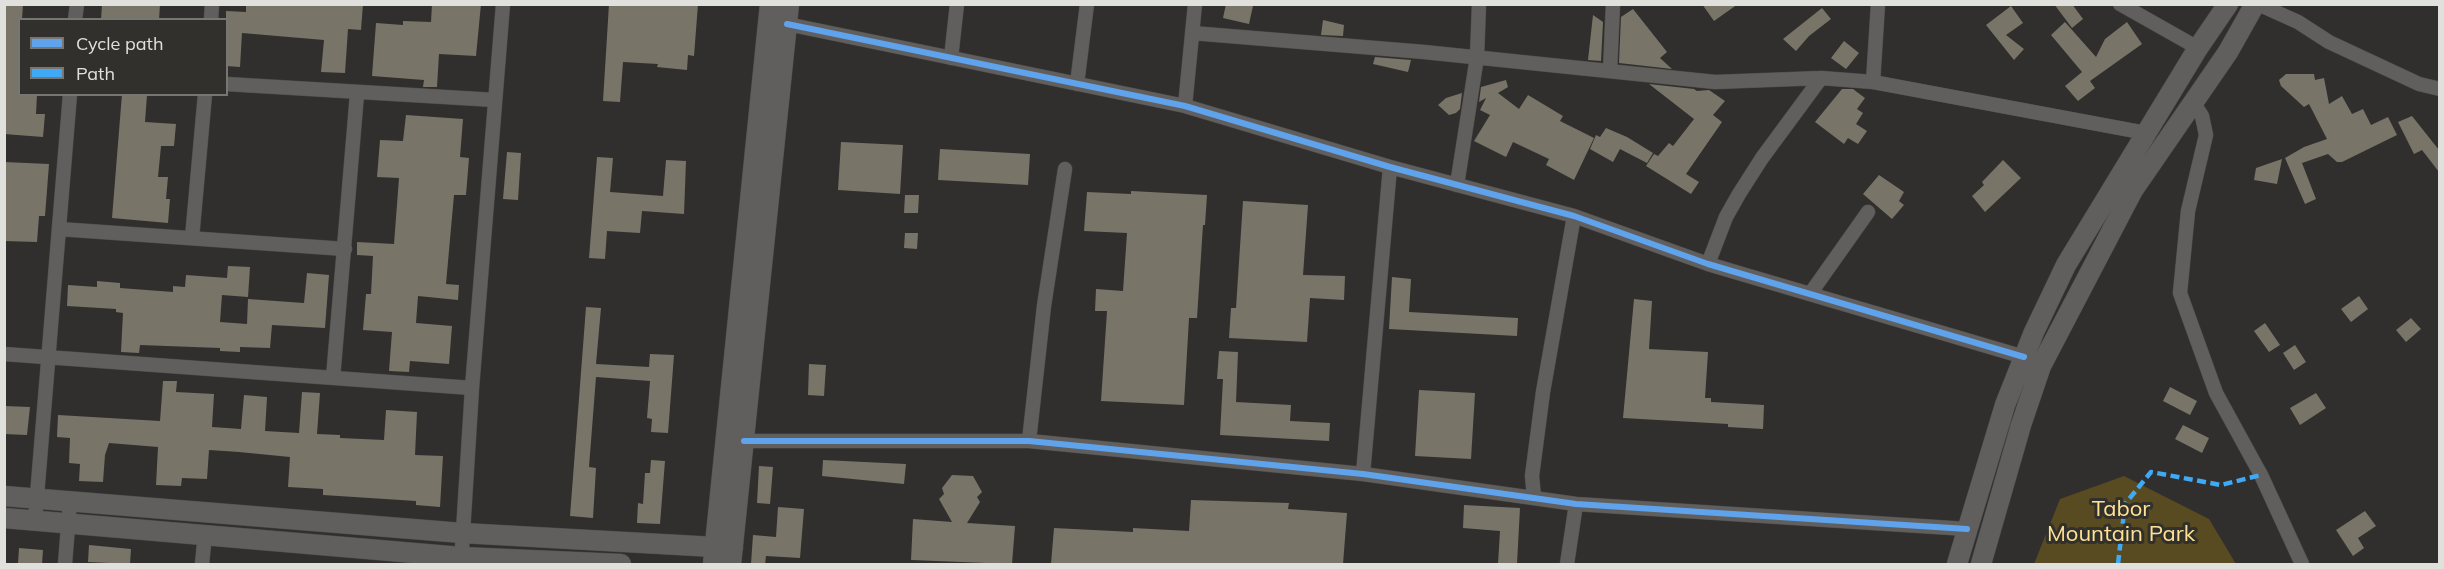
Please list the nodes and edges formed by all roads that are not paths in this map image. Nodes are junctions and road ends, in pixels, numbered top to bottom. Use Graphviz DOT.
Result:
graph roads {
  1 [pos="503,4"];
  2 [pos="770,4"];
  3 [pos="957,4"];
  4 [pos="1087,4"];
  5 [pos="1195,4"];
  6 [pos="1479,4"];
  7 [pos="1613,4"];
  8 [pos="1878,4"];
  9 [pos="2120,4"];
  10 [pos="2228,4"];
  11 [pos="2256,4"];
  12 [pos="788,14"];
  13 [pos="1192,33"];
  14 [pos="2198,48"];
  15 [pos="1477,57"];
  16 [pos="951,58"];
  17 [pos="1610,71"];
  18 [pos="1821,78"];
  19 [pos="1873,82"];
  20 [pos="228,84"];
  21 [pos="1077,84"];
  22 [pos="2439,89"];
  23 [pos="357,94"];
  24 [pos="70,96"];
  25 [pos="205,96"];
  26 [pos="495,100"];
  27 [pos="2193,102"];
  28 [pos="1185,106"];
  29 [pos="2145,133"];
  30 [pos="1390,167"];
  31 [pos="1065,169"];
  32 [pos="1457,184"];
  33 [pos="1868,212"];
  34 [pos="1574,216"];
  35 [pos="59,229"];
  36 [pos="192,238"];
  37 [pos="345,249"];
  38 [pos="1708,264"];
  39 [pos="1810,294"];
  40 [pos="4,354"];
  41 [pos="2024,357"];
  42 [pos="50,358"];
  43 [pos="333,378"];
  44 [pos="472,388"];
  45 [pos="744,441"];
  46 [pos="1029,441"];
  47 [pos="1363,474"];
  48 [pos="4,496"];
  49 [pos="1534,497"];
  50 [pos="38,498"];
  51 [pos="70,501"];
  52 [pos="1576,504"];
  53 [pos="4,518"];
  54 [pos="35,520"];
  55 [pos="68,523"];
  56 [pos="1967,530"];
  57 [pos="462,533"];
  58 [pos="205,534"];
  59 [pos="723,556"];
  60 [pos="461,560"];
  61 [pos="65,564"];
  62 [pos="202,564"];
  63 [pos="621,564"];
  64 [pos="1567,564"];
  65 [pos="1957,564"];
  66 [pos="1981,564"];
  67 [pos="2302,564"];
  1 -- 26 [label="street"];
  2 -- 59 [label="street"];
  3 -- 16 [label="street"];
  4 -- 21 [label="street"];
  5 -- 13 [label="street"];
  6 -- 15 [label="street"];
  7 -- 17 [label="street"];
  8 -- 19 [label="street"];
  9 -- 14 [label="street"];
  10 -- 14 [label="street"];
  11 -- 22 [label="street"];
  11 -- 27 [label="street"];
  12 -- 16 [label="street"];
  12 -- 45 [label="street"];
  13 -- 15 [label="street"];
  13 -- 28 [label="street"];
  14 -- 29 [label="street"];
  15 -- 17 [label="street"];
  15 -- 32 [label="street"];
  16 -- 21 [label="street"];
  17 -- 18 [label="street"];
  18 -- 19 [label="street"];
  18 -- 38 [label="street"];
  19 -- 29 [label="street"];
  20 -- 23 [label="street"];
  21 -- 28 [label="street"];
  23 -- 26 [label="street"];
  23 -- 37 [label="street"];
  24 -- 35 [label="street"];
  25 -- 36 [label="street"];
  26 -- 44 [label="street"];
  27 -- 66 [label="street"];
  27 -- 67 [label="street"];
  28 -- 30 [label="street"];
  29 -- 41 [label="street"];
  30 -- 32 [label="street"];
  30 -- 47 [label="street"];
  31 -- 46 [label="street"];
  32 -- 34 [label="street"];
  33 -- 39 [label="street"];
  34 -- 38 [label="street"];
  34 -- 49 [label="street"];
  35 -- 36 [label="street"];
  35 -- 42 [label="street"];
  36 -- 37 [label="street"];
  37 -- 43 [label="street"];
  38 -- 39 [label="street"];
  39 -- 41 [label="street"];
  40 -- 42 [label="street"];
  41 -- 56 [label="street"];
  42 -- 43 [label="street"];
  42 -- 50 [label="street"];
  43 -- 44 [label="street"];
  44 -- 57 [label="street"];
  45 -- 46 [label="street"];
  45 -- 59 [label="street"];
  46 -- 47 [label="street"];
  47 -- 49 [label="street"];
  48 -- 50 [label="street"];
  49 -- 52 [label="street"];
  50 -- 51 [label="street"];
  50 -- 54 [label="street"];
  51 -- 55 [label="street"];
  51 -- 57 [label="street"];
  52 -- 56 [label="street"];
  52 -- 64 [label="street"];
  53 -- 54 [label="street"];
  54 -- 55 [label="street"];
  55 -- 58 [label="street"];
  55 -- 61 [label="street"];
  56 -- 65 [label="street"];
  57 -- 59 [label="street"];
  57 -- 60 [label="street"];
  58 -- 60 [label="street"];
  58 -- 62 [label="street"];
  60 -- 63 [label="street"];
}
